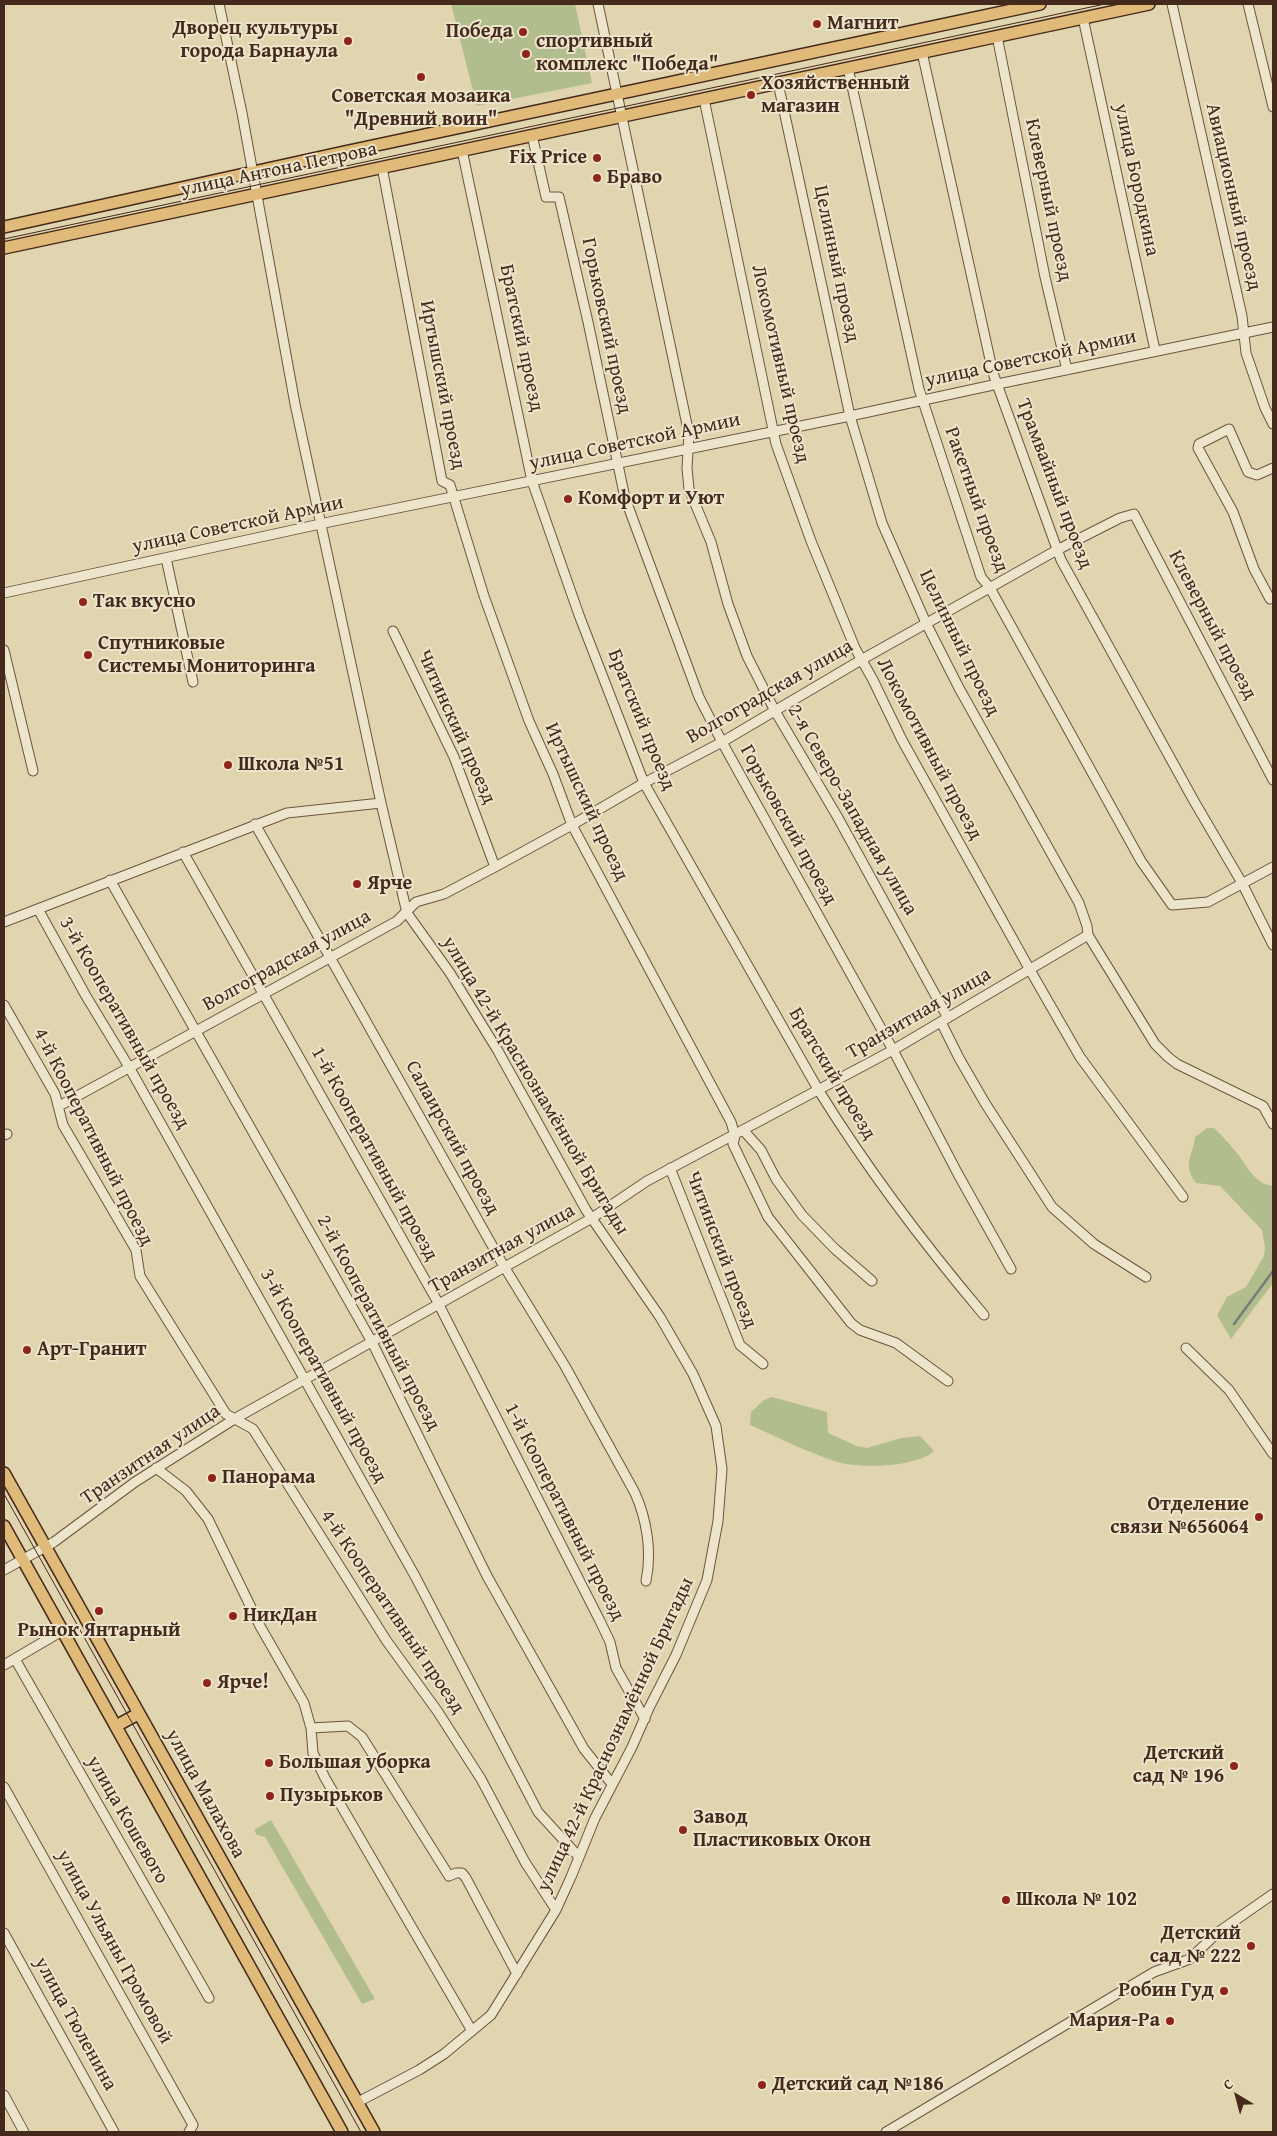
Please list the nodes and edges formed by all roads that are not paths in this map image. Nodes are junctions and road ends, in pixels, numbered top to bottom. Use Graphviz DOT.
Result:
graph roads {
  1 [pos="218,4"];
  2 [pos="598,4"];
  3 [pos="1040,4"];
  4 [pos="1149,4"];
  5 [pos="1172,4"];
  6 [pos="1248,4"];
  7 [pos="1083,18"];
  8 [pos="997,36"];
  9 [pos="922,52"];
  10 [pos="848,68"];
  11 [pos="778,83"];
  12 [pos="617,94"];
  13 [pos="704,99"];
  14 [pos="1273,107"];
  15 [pos="622,116"];
  16 [pos="532,135"];
  17 [pos="462,150"];
  18 [pos="382,167"];
  19 [pos="252,173"];
  20 [pos="256,194"];
  21 [pos="4,227"];
  22 [pos="4,248"];
  23 [pos="1273,326"];
  24 [pos="1244,333"];
  25 [pos="1155,350"];
  26 [pos="1067,370"];
  27 [pos="997,384"];
  28 [pos="922,400"];
  29 [pos="850,416"];
  30 [pos="1273,424"];
  31 [pos="773,432"];
  32 [pos="689,448"];
  33 [pos="616,464"];
  34 [pos="1273,468"];
  35 [pos="532,481"];
  36 [pos="453,498"];
  37 [pos="1134,514"];
  38 [pos="320,524"];
  39 [pos="1057,550"];
  40 [pos="166,558"];
  41 [pos="990,588"];
  42 [pos="4,593"];
  43 [pos="1270,599"];
  44 [pos="926,623"];
  45 [pos="393,631"];
  46 [pos="4,650"];
  47 [pos="861,660"];
  48 [pos="193,682"];
  49 [pos="775,711"];
  50 [pos="722,742"];
  51 [pos="33,771"];
  52 [pos="1273,780"];
  53 [pos="644,782"];
  54 [pos="380,803"];
  55 [pos="255,824"];
  56 [pos="572,825"];
  57 [pos="183,852"];
  58 [pos="495,867"];
  59 [pos="1273,867"];
  60 [pos="110,880"];
  61 [pos="1242,883"];
  62 [pos="38,909"];
  63 [pos="407,913"];
  64 [pos="4,922"];
  65 [pos="1088,935"];
  66 [pos="1273,945"];
  67 [pos="330,957"];
  68 [pos="1030,970"];
  69 [pos="264,993"];
  70 [pos="4,1005"];
  71 [pos="945,1020"];
  72 [pos="196,1032"];
  73 [pos="894,1050"];
  74 [pos="129,1067"];
  75 [pos="819,1091"];
  76 [pos="59,1106"];
  77 [pos="1273,1124"];
  78 [pos="744,1131"];
  79 [pos="735,1136"];
  80 [pos="670,1168"];
  81 [pos="1184,1196"];
  82 [pos="592,1218"];
  83 [pos="506,1267"];
  84 [pos="1011,1269"];
  85 [pos="1146,1277"];
  86 [pos="872,1281"];
  87 [pos="437,1305"];
  88 [pos="984,1315"];
  89 [pos="372,1342"];
  90 [pos="1186,1348"];
  91 [pos="763,1364"];
  92 [pos="305,1379"];
  93 [pos="948,1380"];
  94 [pos="236,1418"];
  95 [pos="1273,1454"];
  96 [pos="156,1468"];
  97 [pos="4,1474"];
  98 [pos="4,1526"];
  99 [pos="45,1548"];
  100 [pos="23,1560"];
  101 [pos="4,1570"];
  102 [pos="646,1581"];
  103 [pos="62,1632"];
  104 [pos="16,1659"];
  105 [pos="4,1666"];
  106 [pos="138,1714"];
  107 [pos="645,1719"];
  108 [pos="116,1726"];
  109 [pos="311,1728"];
  110 [pos="612,1784"];
  111 [pos="4,1787"];
  112 [pos="579,1857"];
  113 [pos="1273,1894"];
  114 [pos="556,1910"];
  115 [pos="4,1932"];
  116 [pos="517,1974"];
  117 [pos="209,1998"];
  118 [pos="472,2031"];
  119 [pos="4,2095"];
  120 [pos="358,2102"];
  121 [pos="191,2128"];
  122 [pos="24,2132"];
  123 [pos="114,2132"];
  124 [pos="342,2132"];
  125 [pos="374,2132"];
  126 [pos="886,2132"];
  1 -- 19 [label="street, улица 42-й Краснознамённой Бригады"];
  2 -- 12 [label="street, 2-я Северо-Западная улица"];
  3 -- 12 [label="main road, улица Антона Петрова"];
  4 -- 7 [label="main road, улица Антона Петрова"];
  5 -- 24 [label="street, Авиационный проезд"];
  6 -- 14 [label="street"];
  7 -- 8 [label="main road, улица Антона Петрова"];
  7 -- 25 [label="street, улица Бородкина"];
  8 -- 9 [label="main road, улица Антона Петрова"];
  8 -- 26 [label="street, Клеверный проезд"];
  9 -- 10 [label="main road, улица Антона Петрова"];
  9 -- 27 [label="street, Трамвайный проезд"];
  10 -- 11 [label="main road, улица Антона Петрова"];
  10 -- 28 [label="street, Ракетный проезд"];
  11 -- 13 [label="main road, улица Антона Петрова"];
  11 -- 29 [label="street, Целинный проезд"];
  12 -- 15 [label="street, 2-я Северо-Западная улица"];
  12 -- 19 [label="main road, улица Антона Петрова"];
  13 -- 15 [label="main road, улица Антона Петрова"];
  13 -- 31 [label="street, Локомотивный проезд"];
  15 -- 16 [label="main road, улица Антона Петрова"];
  15 -- 32 [label="street, 2-я Северо-Западная улица"];
  16 -- 17 [label="main road, улица Антона Петрова"];
  16 -- 33 [label="street, Горьковский проезд"];
  17 -- 18 [label="main road, улица Антона Петрова"];
  17 -- 35 [label="street, Братский проезд"];
  18 -- 20 [label="main road, улица Антона Петрова"];
  18 -- 36 [label="street, Иртышский проезд"];
  19 -- 20 [label="street, улица 42-й Краснознамённой Бригады"];
  19 -- 21 [label="main road, улица Антона Петрова"];
  20 -- 22 [label="main road, улица Антона Петрова"];
  20 -- 38 [label="street, улица 42-й Краснознамённой Бригады"];
  23 -- 24 [label="street, улица Советской Армии"];
  24 -- 25 [label="street, улица Советской Армии"];
  24 -- 30 [label="street, Авиационный проезд"];
  25 -- 26 [label="street, улица Советской Армии"];
  26 -- 27 [label="street, улица Советской Армии"];
  27 -- 28 [label="street, улица Советской Армии"];
  27 -- 39 [label="street, Трамвайный проезд"];
  28 -- 29 [label="street, улица Советской Армии"];
  28 -- 41 [label="street, Ракетный проезд"];
  29 -- 31 [label="street, улица Советской Армии"];
  29 -- 44 [label="street, Целинный проезд"];
  31 -- 32 [label="street, улица Советской Армии"];
  31 -- 47 [label="street, Локомотивный проезд"];
  32 -- 33 [label="street, улица Советской Армии"];
  32 -- 49 [label="street, 2-я Северо-Западная улица"];
  33 -- 35 [label="street, улица Советской Армии"];
  33 -- 50 [label="street, Горьковский проезд"];
  34 -- 43 [label="street"];
  35 -- 36 [label="street, улица Советской Армии"];
  35 -- 53 [label="street, Братский проезд"];
  36 -- 38 [label="street, улица Советской Армии"];
  36 -- 56 [label="street, Иртышский проезд"];
  37 -- 39 [label="street, Волгоградская улица"];
  37 -- 52 [label="street, Клеверный проезд"];
  38 -- 40 [label="street, улица Советской Армии"];
  38 -- 54 [label="street, улица 42-й Краснознамённой Бригады"];
  39 -- 41 [label="street, Волгоградская улица"];
  39 -- 61 [label="street, Трамвайный проезд"];
  40 -- 42 [label="street, улица Советской Армии"];
  40 -- 48 [label="street"];
  41 -- 44 [label="street, Волгоградская улица"];
  41 -- 61 [label="street, Ракетный проезд"];
  44 -- 47 [label="street, Волгоградская улица"];
  44 -- 65 [label="street, Целинный проезд"];
  45 -- 58 [label="street, Читинский проезд"];
  46 -- 51 [label="street"];
  47 -- 49 [label="street, Волгоградская улица"];
  47 -- 68 [label="street, Локомотивный проезд"];
  49 -- 50 [label="street, Волгоградская улица"];
  49 -- 71 [label="street, 2-я Северо-Западная улица"];
  50 -- 53 [label="street, Волгоградская улица"];
  50 -- 73 [label="street, Горьковский проезд"];
  53 -- 56 [label="street, Волгоградская улица"];
  53 -- 75 [label="street, Братский проезд"];
  54 -- 55 [label="street"];
  54 -- 63 [label="street, улица 42-й Краснознамённой Бригады"];
  55 -- 57 [label="street"];
  55 -- 67 [label="street, Салаирский проезд"];
  56 -- 58 [label="street, Волгоградская улица"];
  56 -- 79 [label="street, Иртышский проезд"];
  57 -- 60 [label="street"];
  57 -- 69 [label="street, 1-й Кооперативный проезд"];
  58 -- 63 [label="street, Волгоградская улица"];
  59 -- 61 [label="street"];
  60 -- 62 [label="street"];
  60 -- 72 [label="street, 2-й Кооперативный проезд"];
  61 -- 66 [label="street, Трамвайный проезд"];
  62 -- 64 [label="street"];
  62 -- 74 [label="street, 3-й Кооперативный проезд"];
  63 -- 67 [label="street, Волгоградская улица"];
  63 -- 82 [label="street, улица 42-й Краснознамённой Бригады"];
  65 -- 68 [label="street, Транзитная улица"];
  65 -- 77 [label="street, Целинный проезд"];
  67 -- 69 [label="street, Волгоградская улица"];
  67 -- 83 [label="street, Салаирский проезд"];
  68 -- 71 [label="street, Транзитная улица"];
  68 -- 81 [label="street, Локомотивный проезд"];
  69 -- 72 [label="street, Волгоградская улица"];
  69 -- 87 [label="street, 1-й Кооперативный проезд"];
  70 -- 76 [label="street, 4-й Кооперативный проезд"];
  71 -- 73 [label="street, Транзитная улица"];
  71 -- 85 [label="street, 2-я Северо-Западная улица"];
  72 -- 74 [label="street, Волгоградская улица"];
  72 -- 89 [label="street, 2-й Кооперативный проезд"];
  73 -- 75 [label="street, Транзитная улица"];
  73 -- 84 [label="street, Горьковский проезд"];
  74 -- 76 [label="street, Волгоградская улица"];
  74 -- 92 [label="street, 3-й Кооперативный проезд"];
  75 -- 78 [label="street, Транзитная улица"];
  75 -- 88 [label="street, Братский проезд"];
  76 -- 94 [label="street, 4-й Кооперативный проезд"];
  78 -- 79 [label="street, Транзитная улица"];
  78 -- 86 [label="street"];
  79 -- 80 [label="street, Транзитная улица"];
  79 -- 93 [label="street, Иртышский проезд"];
  80 -- 82 [label="street, Транзитная улица"];
  80 -- 91 [label="street, Читинский проезд"];
  82 -- 83 [label="street, Транзитная улица"];
  82 -- 107 [label="street, улица 42-й Краснознамённой Бригады"];
  83 -- 87 [label="street, Транзитная улица"];
  83 -- 102 [label="street, Салаирский проезд"];
  87 -- 89 [label="street, Транзитная улица"];
  87 -- 107 [label="street, 1-й Кооперативный проезд"];
  89 -- 92 [label="street, Транзитная улица"];
  89 -- 110 [label="street, 2-й Кооперативный проезд"];
  90 -- 95 [label="street"];
  92 -- 94 [label="street, Транзитная улица"];
  92 -- 112 [label="street, 3-й Кооперативный проезд"];
  94 -- 96 [label="street, Транзитная улица"];
  94 -- 114 [label="street, 4-й Кооперативный проезд"];
  96 -- 99 [label="street, Транзитная улица"];
  96 -- 109 [label="street"];
  97 -- 99 [label="main road, улица Малахова"];
  98 -- 100 [label="main road"];
  99 -- 100 [label="street, Транзитная улица"];
  99 -- 106 [label="main road, улица Малахова"];
  100 -- 101 [label="street, Транзитная улица"];
  100 -- 103 [label="main road"];
  103 -- 104 [label="street"];
  103 -- 108 [label="main road"];
  104 -- 105 [label="street"];
  104 -- 117 [label="street, улица Кошевого"];
  106 -- 108 [label="main road"];
  106 -- 120 [label="main road, улица Малахова"];
  107 -- 110 [label="street, улица 42-й Краснознамённой Бригады"];
  108 -- 124 [label="main road"];
  109 -- 116 [label="street"];
  109 -- 118 [label="street"];
  110 -- 112 [label="street, улица 42-й Краснознамённой Бригады"];
  111 -- 121 [label="street, улица Ульяны Громовой"];
  112 -- 114 [label="street, улица 42-й Краснознамённой Бригады"];
  113 -- 126 [label="street"];
  114 -- 116 [label="street, улица 42-й Краснознамённой Бригады"];
  115 -- 123 [label="street, улица Тюленина"];
  116 -- 118 [label="street, улица 42-й Краснознамённой Бригады"];
  118 -- 120 [label="street, улица 42-й Краснознамённой Бригады"];
  119 -- 122 [label="street"];
  120 -- 125 [label="main road, улица Малахова"];
}
